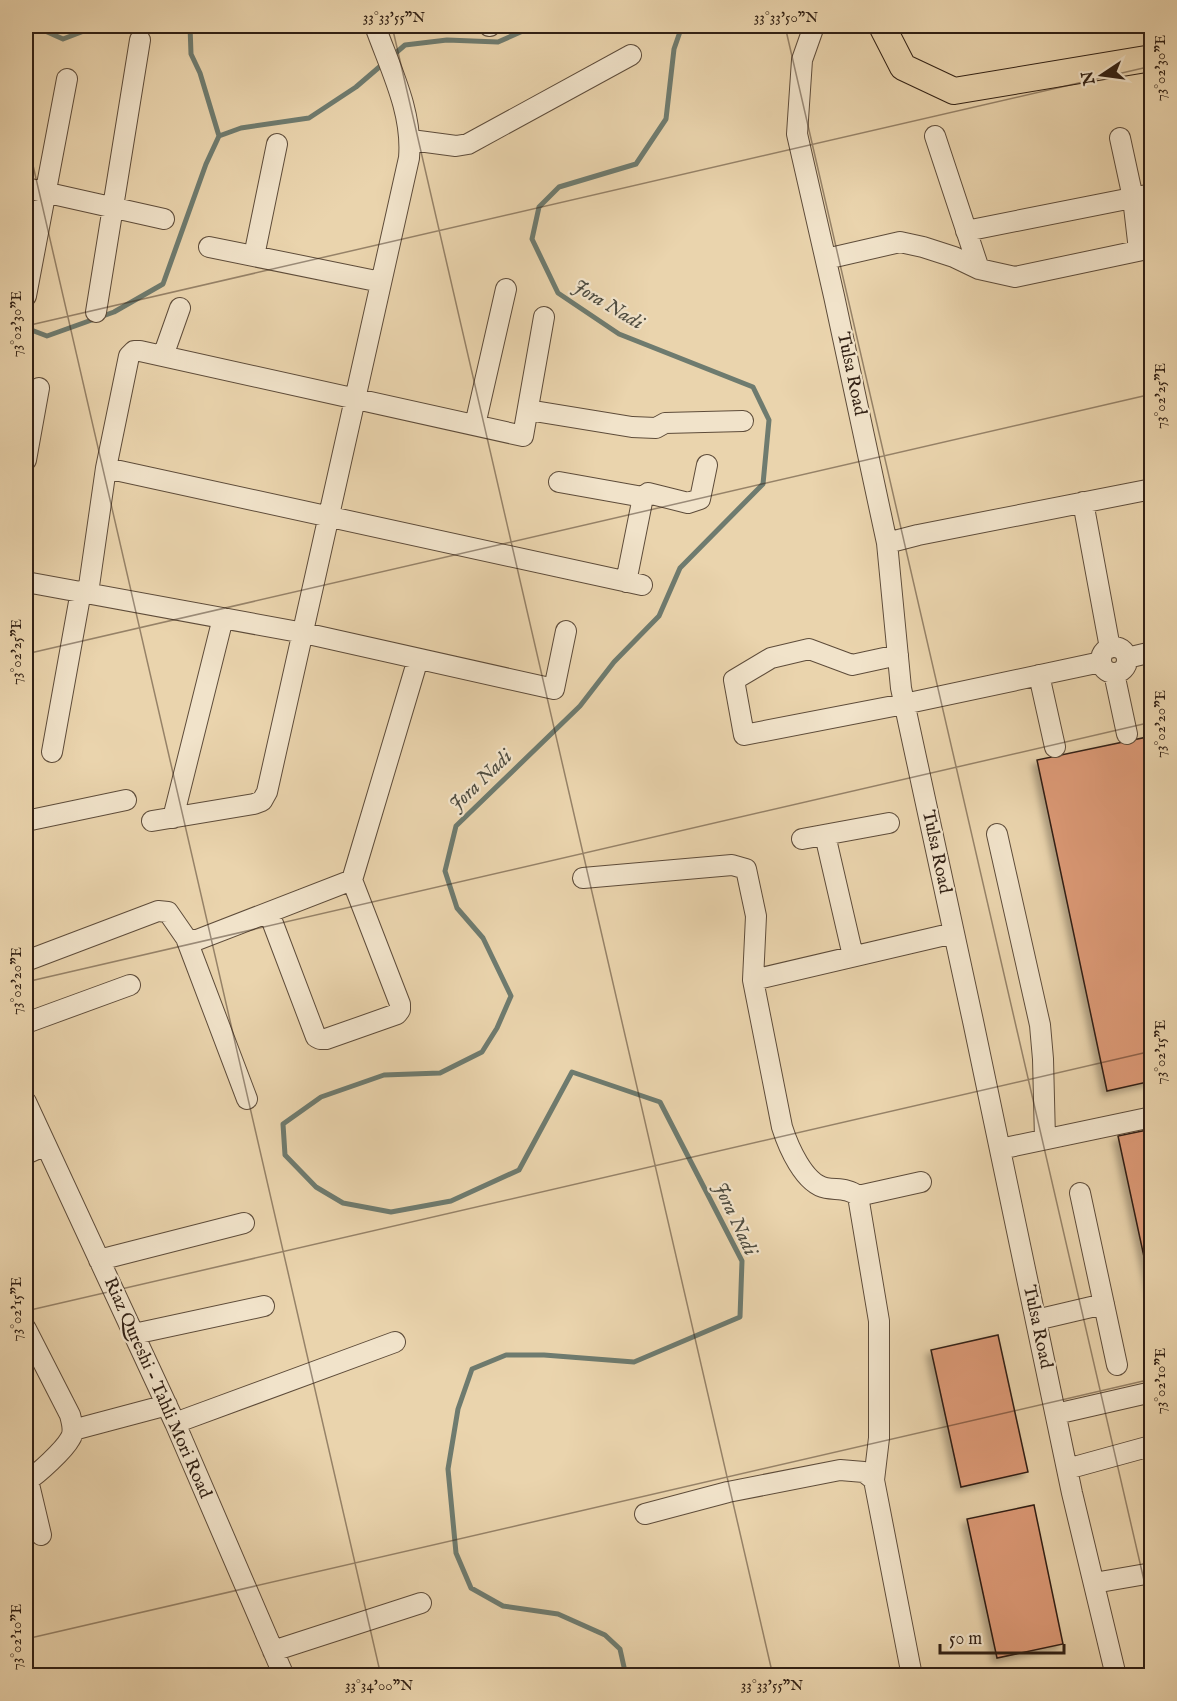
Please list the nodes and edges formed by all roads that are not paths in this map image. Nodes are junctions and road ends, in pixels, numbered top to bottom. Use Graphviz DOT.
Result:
graph roads {
  1 [pos="375,26"];
  2 [pos="814,26"];
  3 [pos="882,26"];
  4 [pos="140,40"];
  5 [pos="631,55"];
  6 [pos="1152,58"];
  7 [pos="67,79"];
  8 [pos="935,136"];
  9 [pos="1120,138"];
  10 [pos="411,140"];
  11 [pos="277,144"];
  12 [pos="35,191"];
  13 [pos="1142,196"];
  14 [pos="114,207"];
  15 [pos="164,219"];
  16 [pos="966,231"];
  17 [pos="208,247"];
  18 [pos="1145,249"];
  19 [pos="254,256"];
  20 [pos="826,259"];
  21 [pos="979,269"];
  22 [pos="381,282"];
  23 [pos="506,289"];
  24 [pos="26,296"];
  25 [pos="180,308"];
  26 [pos="96,312"];
  27 [pos="544,316"];
  28 [pos="163,356"];
  29 [pos="39,388"];
  30 [pos="355,399"];
  31 [pos="528,410"];
  32 [pos="743,421"];
  33 [pos="475,425"];
  34 [pos="26,460"];
  35 [pos="707,465"];
  36 [pos="106,468"];
  37 [pos="559,482"];
  38 [pos="1152,489"];
  39 [pos="644,497"];
  40 [pos="1083,502"];
  41 [pos="329,516"];
  42 [pos="887,543"];
  43 [pos="26,582"];
  44 [pos="84,592"];
  45 [pos="223,618"];
  46 [pos="566,631"];
  47 [pos="304,633"];
  48 [pos="1152,652"];
  49 [pos="898,655"];
  50 [pos="418,659"];
  51 [pos="1113,660"];
  52 [pos="1039,675"];
  53 [pos="904,704"];
  54 [pos="1127,734"];
  55 [pos="1055,747"];
  56 [pos="52,752"];
  57 [pos="126,800"];
  58 [pos="173,818"];
  59 [pos="26,820"];
  60 [pos="152,821"];
  61 [pos="889,823"];
  62 [pos="997,834"];
  63 [pos="825,835"];
  64 [pos="802,840"];
  65 [pos="583,878"];
  66 [pos="352,880"];
  67 [pos="269,913"];
  68 [pos="954,933"];
  69 [pos="186,938"];
  70 [pos="853,956"];
  71 [pos="26,961"];
  72 [pos="753,980"];
  73 [pos="130,985"];
  74 [pos="26,1023"];
  75 [pos="247,1099"];
  76 [pos="26,1102"];
  77 [pos="1152,1117"];
  78 [pos="1045,1139"];
  79 [pos="46,1145"];
  80 [pos="1000,1149"];
  81 [pos="26,1154"];
  82 [pos="921,1182"];
  83 [pos="1080,1193"];
  84 [pos="858,1196"];
  85 [pos="244,1223"];
  86 [pos="99,1260"];
  87 [pos="1104,1304"];
  88 [pos="264,1306"];
  89 [pos="1036,1320"];
  90 [pos="26,1329"];
  91 [pos="134,1334"];
  92 [pos="395,1342"];
  93 [pos="1118,1365"];
  94 [pos="1152,1392"];
  95 [pos="167,1405"];
  96 [pos="1056,1414"];
  97 [pos="175,1423"];
  98 [pos="73,1430"];
  99 [pos="1152,1453"];
  100 [pos="1067,1469"];
  101 [pos="27,1479"];
  102 [pos="874,1480"];
  103 [pos="645,1514"];
  104 [pos="41,1535"];
  105 [pos="1152,1574"];
  106 [pos="1094,1584"];
  107 [pos="421,1603"];
  108 [pos="273,1651"];
  109 [pos="284,1676"];
  110 [pos="912,1676"];
  111 [pos="1116,1676"];
  1 -- 10 [label="street"];
  2 -- 20 [label="street, Tulsa Road"];
  3 -- 6 [label="main road"];
  4 -- 14 [label="street"];
  5 -- 10 [label="street"];
  7 -- 12 [label="street"];
  8 -- 16 [label="street"];
  9 -- 13 [label="street"];
  10 -- 22 [label="street"];
  11 -- 19 [label="street"];
  12 -- 14 [label="street"];
  12 -- 24 [label="street"];
  13 -- 16 [label="street"];
  13 -- 18 [label="street"];
  14 -- 15 [label="street"];
  14 -- 26 [label="street"];
  16 -- 21 [label="street"];
  17 -- 19 [label="street"];
  18 -- 21 [label="street"];
  19 -- 22 [label="street"];
  20 -- 21 [label="street"];
  20 -- 42 [label="street, Tulsa Road"];
  22 -- 30 [label="street"];
  23 -- 33 [label="street"];
  25 -- 28 [label="street"];
  27 -- 31 [label="street"];
  28 -- 30 [label="street"];
  28 -- 36 [label="street"];
  29 -- 34 [label="street"];
  30 -- 33 [label="street"];
  30 -- 41 [label="street"];
  31 -- 32 [label="street"];
  31 -- 33 [label="street"];
  35 -- 39 [label="street"];
  36 -- 41 [label="street"];
  36 -- 44 [label="street"];
  37 -- 39 [label="street"];
  38 -- 40 [label="street"];
  39 -- 41 [label="street"];
  40 -- 42 [label="street"];
  40 -- 51 [label="street"];
  41 -- 47 [label="street"];
  42 -- 49 [label="street, Tulsa Road"];
  43 -- 44 [label="street"];
  44 -- 45 [label="street"];
  44 -- 56 [label="street"];
  45 -- 47 [label="street"];
  45 -- 58 [label="street"];
  46 -- 50 [label="street"];
  47 -- 50 [label="street"];
  47 -- 58 [label="street"];
  48 -- 51 [label="street"];
  49 -- 53 [label="street, Tulsa Road"];
  49 -- 53 [label="street"];
  50 -- 66 [label="street"];
  51 -- 52 [label="street"];
  51 -- 54 [label="street"];
  52 -- 53 [label="street"];
  52 -- 55 [label="street"];
  53 -- 68 [label="street, Tulsa Road"];
  57 -- 59 [label="street"];
  58 -- 60 [label="street"];
  61 -- 63 [label="street"];
  62 -- 78 [label="street"];
  63 -- 64 [label="street"];
  63 -- 70 [label="street"];
  65 -- 72 [label="street"];
  66 -- 67 [label="street"];
  66 -- 67 [label="street"];
  67 -- 69 [label="street"];
  68 -- 70 [label="street"];
  68 -- 80 [label="street, Tulsa Road"];
  69 -- 71 [label="street"];
  69 -- 75 [label="street"];
  70 -- 72 [label="street"];
  72 -- 84 [label="street"];
  73 -- 74 [label="street"];
  76 -- 79 [label="street, Riaz Qureshi - Tahli Mori Road"];
  77 -- 78 [label="street"];
  78 -- 80 [label="street"];
  79 -- 81 [label="street"];
  79 -- 86 [label="street, Riaz Qureshi - Tahli Mori Road"];
  80 -- 89 [label="street, Tulsa Road"];
  82 -- 84 [label="street"];
  83 -- 87 [label="street"];
  84 -- 102 [label="street"];
  85 -- 86 [label="street"];
  86 -- 91 [label="street, Riaz Qureshi - Tahli Mori Road"];
  87 -- 89 [label="street"];
  87 -- 93 [label="street"];
  88 -- 91 [label="street"];
  89 -- 96 [label="street, Tulsa Road"];
  90 -- 98 [label="street"];
  91 -- 95 [label="street, Riaz Qureshi - Tahli Mori Road"];
  92 -- 97 [label="street"];
  94 -- 96 [label="street"];
  95 -- 97 [label="street, Riaz Qureshi - Tahli Mori Road"];
  95 -- 98 [label="street"];
  96 -- 100 [label="street, Tulsa Road"];
  97 -- 108 [label="street, Riaz Qureshi - Tahli Mori Road"];
  98 -- 101 [label="street"];
  99 -- 100 [label="street"];
  100 -- 106 [label="street, Tulsa Road"];
  101 -- 104 [label="street"];
  102 -- 103 [label="street"];
  102 -- 110 [label="street"];
  105 -- 106 [label="street"];
  106 -- 111 [label="street, Tulsa Road"];
  107 -- 108 [label="street"];
  108 -- 109 [label="street, Riaz Qureshi - Tahli Mori Road"];
}
